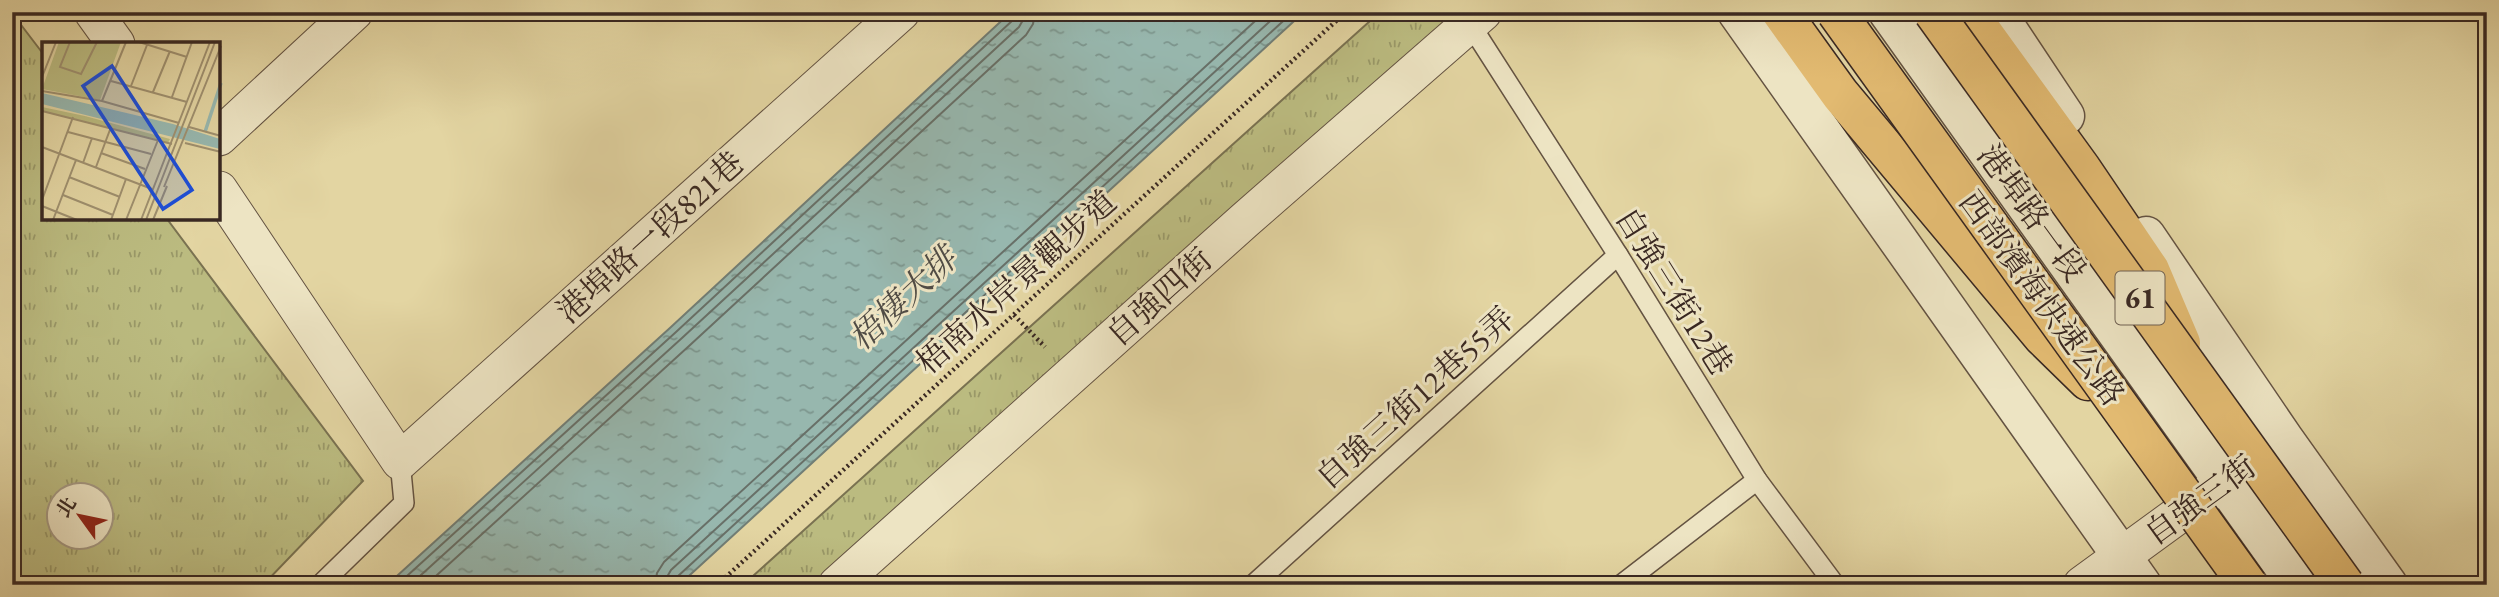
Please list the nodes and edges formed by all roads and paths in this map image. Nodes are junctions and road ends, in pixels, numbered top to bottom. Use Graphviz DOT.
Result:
graph roads {
  1 [pos="93,12"];
  2 [pos="354,12"];
  3 [pos="901,12"];
  4 [pos="1346,12"];
  5 [pos="1737,12"];
  6 [pos="1781,12"];
  7 [pos="1836,12"];
  8 [pos="1888,12"];
  9 [pos="1933,12"];
  10 [pos="1968,12"];
  11 [pos="1996,12"];
  12 [pos="1477,18"];
  13 [pos="115,42"];
  14 [pos="220,136"];
  15 [pos="220,191"];
  16 [pos="1618,255"];
  17 [pos="2192,371"];
  18 [pos="2136,428"];
  19 [pos="2284,439"];
  20 [pos="400,461"];
  21 [pos="1757,480"];
  22 [pos="2224,481"];
  23 [pos="2132,571"];
  24 [pos="845,582"];
  25 [pos="320,585"];
  26 [pos="717,585"];
  27 [pos="1253,585"];
  28 [pos="1621,585"];
  29 [pos="1835,585"];
  30 [pos="2082,585"];
  31 [pos="2248,585"];
  32 [pos="2297,585"];
  33 [pos="2345,585"];
  34 [pos="2388,585"];
  1 -- 13 [label="street"];
  2 -- 14 [label="street"];
  3 -- 20 [label="street, 港埠路一段821巷"];
  4 -- 26 [label="path, 梧南水岸景觀步道"];
  5 -- 23 [label="street"];
  6 -- 18 [label="highway, bridge"];
  7 -- 18 [label="highway, 西部濱海快速公路 / 61, bridge"];
  8 -- 22 [label="street, 港埠路一段"];
  9 -- 17 [label="highway, 61, bridge"];
  10 -- 17 [label="highway, bridge"];
  11 -- 19 [label="street"];
  12 -- 16 [label="lane, 自強三街12巷"];
  12 -- 24 [label="street, 自強四街"];
  15 -- 20 [label="street"];
  16 -- 21 [label="lane, 自強三街12巷"];
  16 -- 27 [label="lane, 自強三街12巷55弄"];
  17 -- 33 [label="highway, 61, bridge"];
  18 -- 31 [label="highway, 西部濱海快速公路 / 61, bridge"];
  19 -- 22 [label="street, 自強三街"];
  19 -- 34 [label="street"];
  20 -- 25 [label="lane"];
  21 -- 28 [label="lane"];
  21 -- 29 [label="lane, 自強三街12巷"];
  22 -- 23 [label="street, 自強三街"];
  22 -- 32 [label="street, 港埠路一段"];
  23 -- 30 [label="street, 自強三街"];
}
